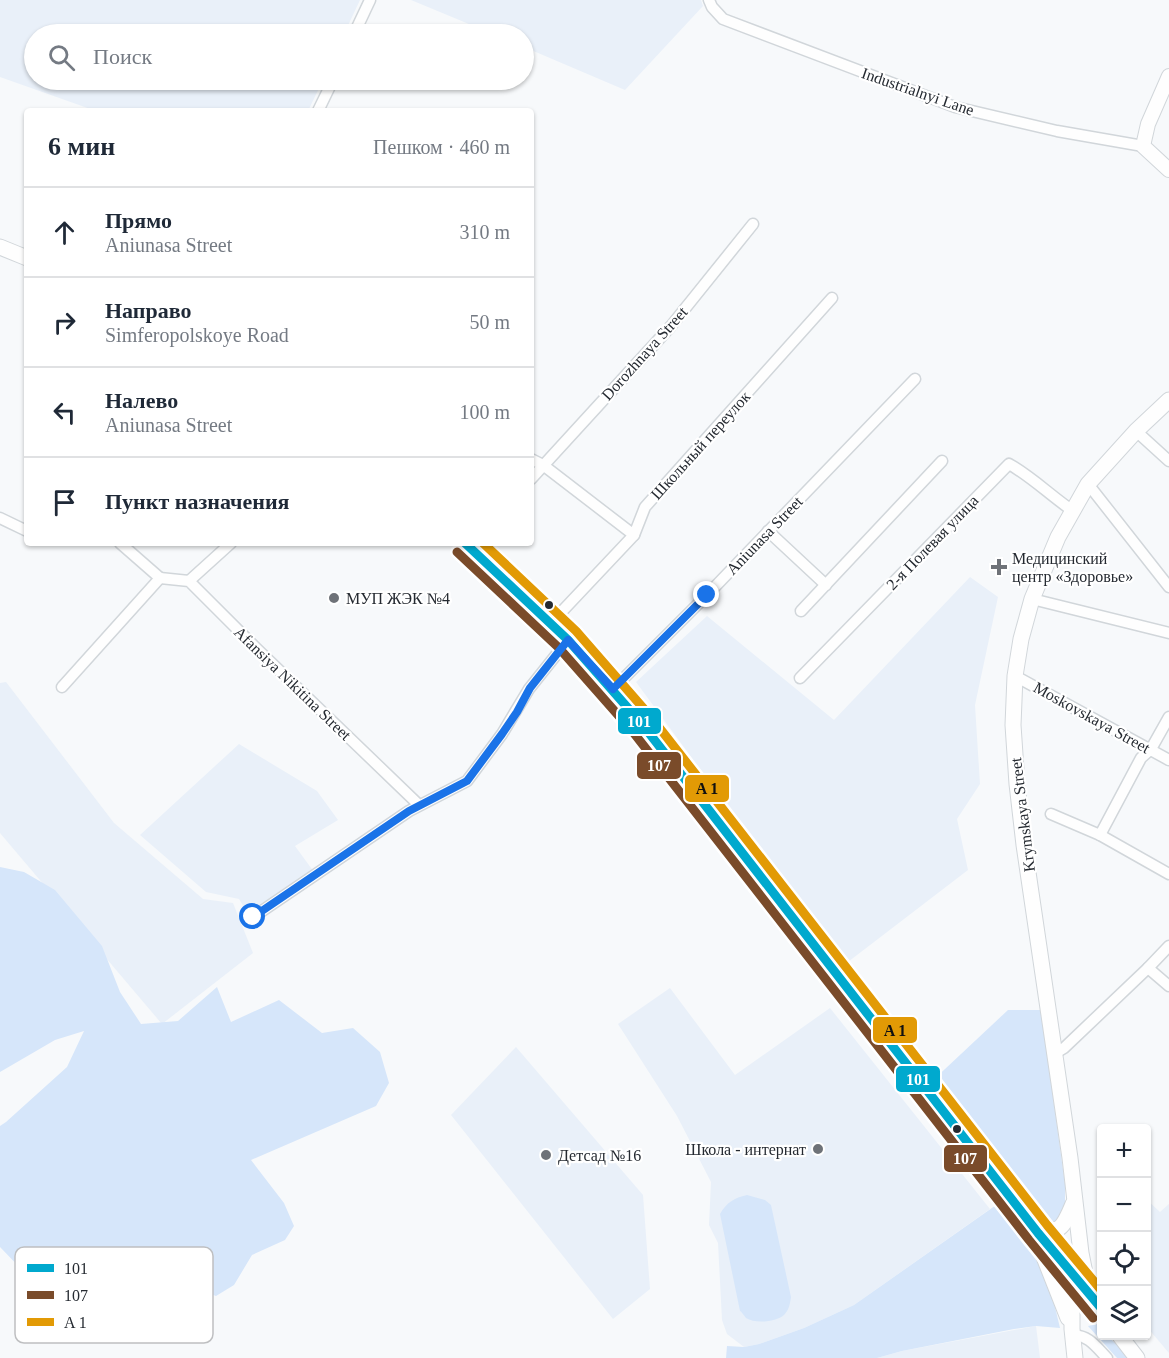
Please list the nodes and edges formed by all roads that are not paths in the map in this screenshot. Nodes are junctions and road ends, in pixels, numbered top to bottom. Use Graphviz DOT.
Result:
graph roads {
  1 [pos="370,0"];
  2 [pos="709,0"];
  3 [pos="359,24"];
  4 [pos="1169,76"];
  5 [pos="328,90"];
  6 [pos="319,108"];
  7 [pos="1143,146"];
  8 [pos="1169,170"];
  9 [pos="753,224"];
  10 [pos="0,247"];
  11 [pos="24,257"];
  12 [pos="832,298"];
  13 [pos="915,379"];
  14 [pos="1169,400"];
  15 [pos="1136,430"];
  16 [pos="534,460"];
  17 [pos="1169,460"];
  18 [pos="942,461"];
  19 [pos="543,465"];
  20 [pos="534,476"];
  21 [pos="1088,484"];
  22 [pos="1073,511"];
  23 [pos="0,518"];
  24 [pos="24,530"];
  25 [pos="768,531"];
  26 [pos="634,535"];
  27 [pos="123,546"];
  28 [pos="228,546"];
  29 [pos="471,546"];
  30 [pos="160,578"];
  31 [pos="189,581"];
  32 [pos="826,585"];
  33 [pos="1169,587"];
  34 [pos="1032,598"];
  35 [pos="801,611"];
  36 [pos="551,623"];
  37 [pos="1169,633"];
  38 [pos="568,640"];
  39 [pos="1015,676"];
  40 [pos="800,678"];
  41 [pos="62,687"];
  42 [pos="613,689"];
  43 [pos="1169,717"];
  44 [pos="1151,749"];
  45 [pos="1169,760"];
  46 [pos="419,805"];
  47 [pos="1051,814"];
  48 [pos="1100,835"];
  49 [pos="1169,874"];
  50 [pos="253,917"];
  51 [pos="1169,946"];
  52 [pos="1148,968"];
  53 [pos="1169,986"];
  54 [pos="1054,1054"];
  55 [pos="1074,1200"];
  56 [pos="1032,1225"];
  57 [pos="1072,1275"];
  58 [pos="1097,1299"];
  59 [pos="1097,1304"];
  60 [pos="1097,1307"];
  61 [pos="1072,1333"];
  62 [pos="1124,1340"];
  63 [pos="1075,1358"];
  64 [pos="1107,1358"];
  65 [pos="1137,1358"];
  1 -- 3 [label="street"];
  2 -- 7 [label="street, Industrialnyi Lane"];
  4 -- 7 [label="street"];
  5 -- 6 [label="street"];
  7 -- 8 [label="street"];
  9 -- 19 [label="street, Dorozhnaya Street"];
  10 -- 11 [label="main road"];
  12 -- 26 [label="street, Школьный переулок"];
  13 -- 25 [label="street, Aniunasa Street"];
  14 -- 15 [label="main road, Krymskaya Street"];
  15 -- 17 [label="street"];
  15 -- 21 [label="main road, Krymskaya Street"];
  16 -- 19 [label="street"];
  18 -- 32 [label="street"];
  19 -- 20 [label="street, Dorozhnaya Street"];
  19 -- 26 [label="street"];
  21 -- 22 [label="main road, Krymskaya Street"];
  21 -- 33 [label="street"];
  22 -- 34 [label="main road, Krymskaya Street"];
  22 -- 40 [label="street, 2-я Полевая улица"];
  23 -- 24 [label="street"];
  25 -- 32 [label="street"];
  25 -- 42 [label="street, Aniunasa Street"];
  26 -- 36 [label="street, Школьный переулок"];
  27 -- 30 [label="street"];
  28 -- 31 [label="street"];
  29 -- 36 [label="main road"];
  30 -- 31 [label="street"];
  30 -- 41 [label="street"];
  31 -- 46 [label="street, Afansiya Nikitina Street"];
  32 -- 35 [label="street"];
  34 -- 37 [label="street"];
  34 -- 39 [label="main road, Krymskaya Street"];
  36 -- 38 [label="main road"];
  38 -- 42 [label="main road"];
  38 -- 46 [label="street"];
  39 -- 44 [label="street, Moskovskaya Street"];
  39 -- 54 [label="main road, Krymskaya Street"];
  42 -- 56 [label="main road"];
  43 -- 44 [label="street"];
  44 -- 45 [label="street, Moskovskaya Street"];
  44 -- 48 [label="street"];
  46 -- 50 [label="street"];
  47 -- 48 [label="street"];
  48 -- 49 [label="street"];
  51 -- 52 [label="street"];
  52 -- 53 [label="street"];
  52 -- 54 [label="street"];
  54 -- 55 [label="main road, Krymskaya Street"];
  55 -- 56 [label="main road"];
  55 -- 57 [label="main road, Krymskaya Street"];
  55 -- 58 [label="main road"];
  56 -- 57 [label="main road"];
  56 -- 61 [label="main road"];
  57 -- 59 [label="main road"];
  57 -- 61 [label="main road, Krymskaya Street"];
  60 -- 61 [label="main road"];
  61 -- 63 [label="main road"];
  61 -- 64 [label="street"];
  62 -- 65 [label="main road"];
}
